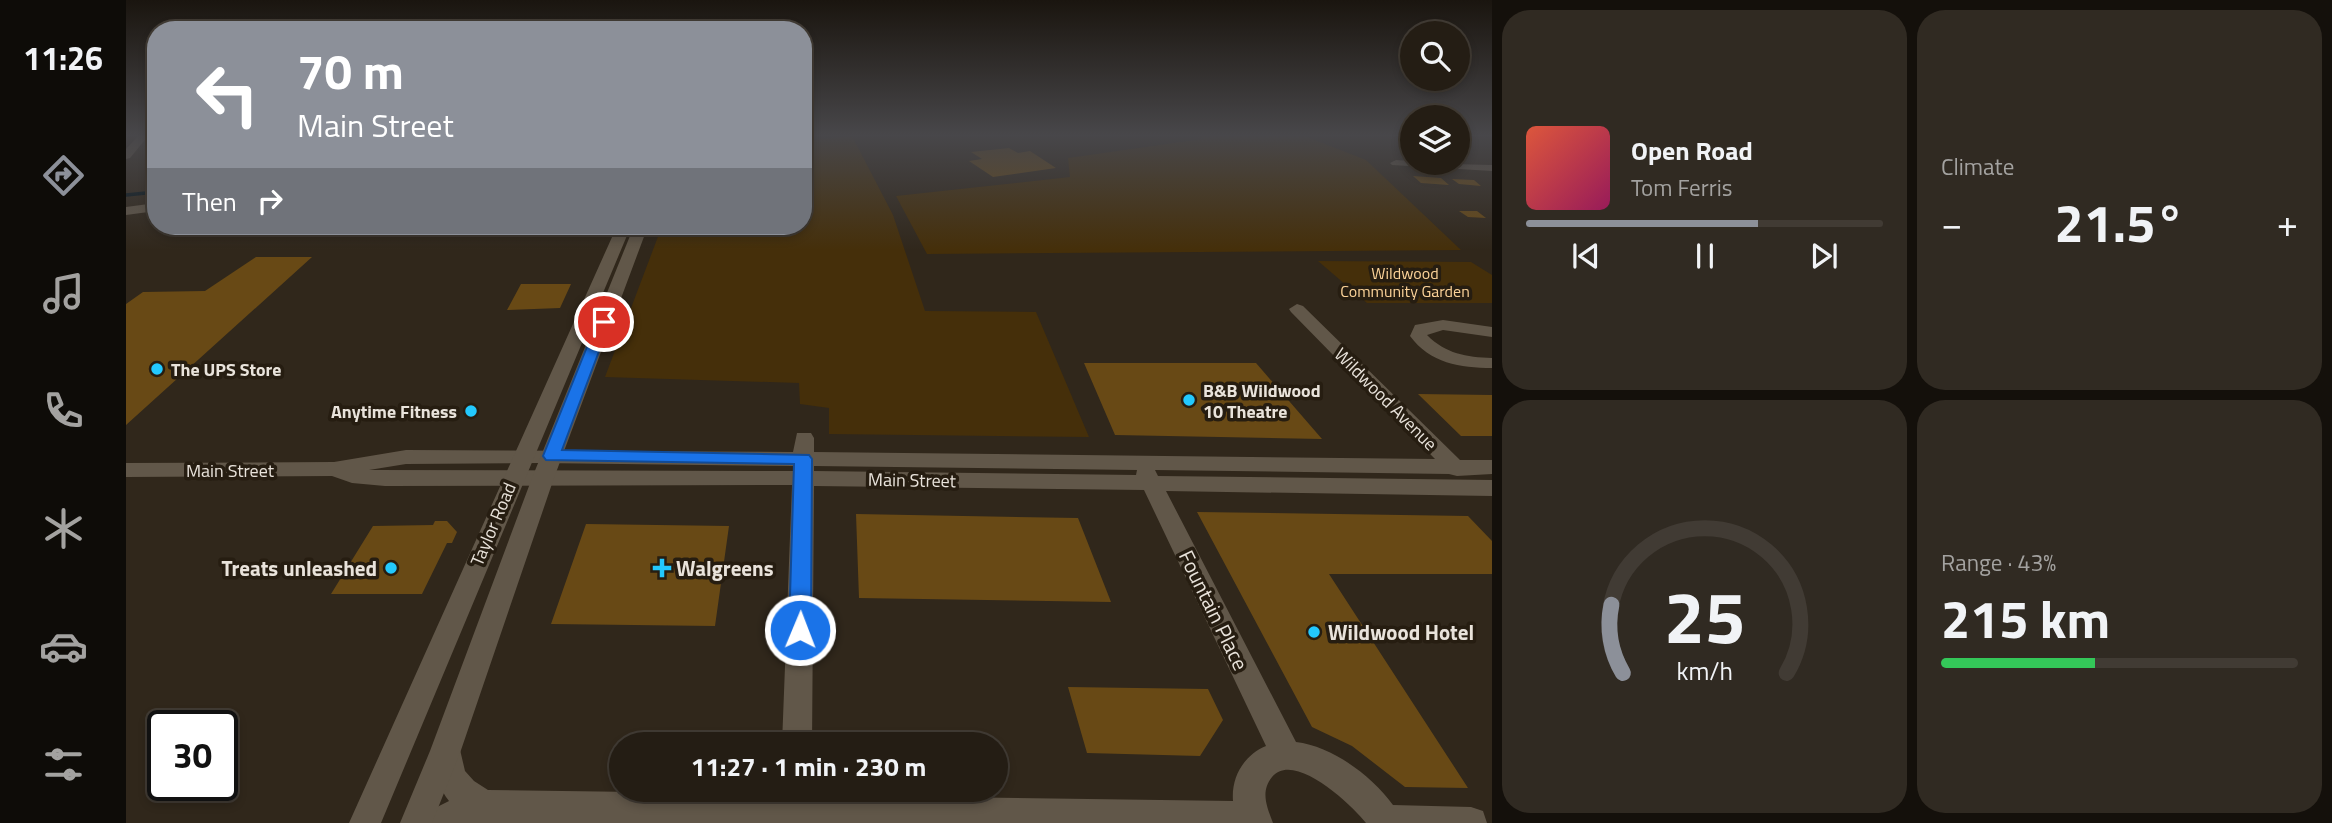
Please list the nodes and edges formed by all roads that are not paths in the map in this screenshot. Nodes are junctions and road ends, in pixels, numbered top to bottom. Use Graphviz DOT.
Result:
graph roads {
  1 [pos="147,208"];
  2 [pos="126,211"];
  3 [pos="620,235"];
  4 [pos="638,235"];
  5 [pos="1297,309"];
  6 [pos="1492,332"];
  7 [pos="1492,363"];
  8 [pos="522,456"];
  9 [pos="552,456"];
  10 [pos="803,458"];
  11 [pos="1454,466"];
  12 [pos="1492,467"];
  13 [pos="334,469"];
  14 [pos="126,470"];
  15 [pos="1146,473"];
  16 [pos="512,478"];
  17 [pos="543,478"];
  18 [pos="1485,488"];
  19 [pos="797,732"];
  20 [pos="447,748"];
  21 [pos="1287,756"];
  22 [pos="664,802"];
  23 [pos="862,802"];
  24 [pos="489,806"];
  25 [pos="1256,820"];
  26 [pos="1385,822"];
  27 [pos="365,823"];
  28 [pos="416,823"];
  29 [pos="441,823"];
  30 [pos="1471,823"];
  1 -- 2 [label="street"];
  3 -- 8 [label="street, Taylor Road"];
  4 -- 9 [label="street, Taylor Road"];
  5 -- 11 [label="street, Wildwood Avenue"];
  6 -- 7 [label="street"];
  8 -- 9 [label="street, Main Street"];
  8 -- 13 [label="street, Main Street"];
  8 -- 16 [label="street, Taylor Road"];
  9 -- 10 [label="street, Main Street"];
  9 -- 17 [label="street, Taylor Road"];
  10 -- 15 [label="street, Main Street"];
  10 -- 17 [label="street, Main Street"];
  10 -- 19 [label="street"];
  11 -- 12 [label="street, Main Street"];
  11 -- 15 [label="street, Main Street"];
  11 -- 18 [label="street, Wildwood Avenue"];
  13 -- 14 [label="street, Main Street"];
  13 -- 16 [label="street, Main Street"];
  15 -- 18 [label="street, Main Street"];
  15 -- 21 [label="street, Fountain Place"];
  16 -- 17 [label="street, Main Street"];
  16 -- 27 [label="street, Taylor Road"];
  17 -- 20 [label="street, Taylor Road"];
  20 -- 24 [label="street"];
  20 -- 28 [label="street, Taylor Road"];
  21 -- 25 [label="street"];
  21 -- 26 [label="street"];
  22 -- 24 [label="street"];
  23 -- 25 [label="street"];
  24 -- 29 [label="street"];
  26 -- 30 [label="street"];
}
